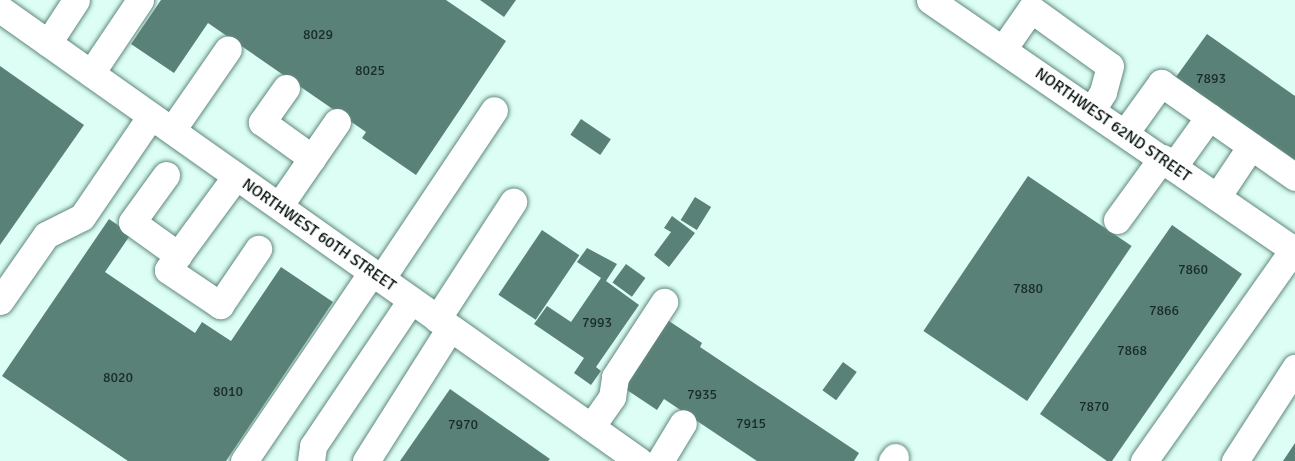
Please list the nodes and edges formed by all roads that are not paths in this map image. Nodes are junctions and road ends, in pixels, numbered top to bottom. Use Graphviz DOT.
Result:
graph roads {
  1 [pos="76,0"];
  2 [pos="140,0"];
  3 [pos="930,0"];
  4 [pos="1034,5"];
  5 [pos="0,9"];
  6 [pos="48,43"];
  7 [pos="228,49"];
  8 [pos="1003,49"];
  9 [pos="91,73"];
  10 [pos="286,88"];
  11 [pos="494,110"];
  12 [pos="1092,110"];
  13 [pos="1209,117"];
  14 [pos="337,122"];
  15 [pos="161,123"];
  16 [pos="1125,133"];
  17 [pos="1251,146"];
  18 [pos="312,158"];
  19 [pos="1168,163"];
  20 [pos="166,175"];
  21 [pos="236,176"];
  22 [pos="1295,177"];
  23 [pos="1217,196"];
  24 [pos="513,202"];
  25 [pos="279,206"];
  26 [pos="1118,220"];
  27 [pos="1292,244"];
  28 [pos="258,249"];
  29 [pos="178,255"];
  30 [pos="376,275"];
  31 [pos="411,300"];
  32 [pos="0,301"];
  33 [pos="664,302"];
  34 [pos="444,323"];
  35 [pos="1295,368"];
  36 [pos="683,423"];
  37 [pos="601,443"];
  38 [pos="244,461"];
  39 [pos="311,461"];
  40 [pos="366,461"];
  41 [pos="639,461"];
  42 [pos="660,461"];
  43 [pos="1144,461"];
  44 [pos="1235,461"];
  1 -- 6 [label="street"];
  2 -- 9 [label="street"];
  3 -- 8 [label="street, NORTHWEST 62ND STREET"];
  4 -- 8 [label="street"];
  4 -- 12 [label="street"];
  5 -- 6 [label="street, NORTHWEST 60TH STREET"];
  6 -- 9 [label="street, NORTHWEST 60TH STREET"];
  7 -- 15 [label="street"];
  8 -- 12 [label="street, NORTHWEST 62ND STREET"];
  9 -- 15 [label="street, NORTHWEST 60TH STREET"];
  10 -- 18 [label="street"];
  11 -- 30 [label="street"];
  12 -- 16 [label="street, NORTHWEST 62ND STREET"];
  13 -- 16 [label="street"];
  13 -- 17 [label="street"];
  13 -- 19 [label="street"];
  14 -- 18 [label="street"];
  15 -- 21 [label="street, NORTHWEST 60TH STREET"];
  15 -- 32 [label="street"];
  16 -- 19 [label="street, NORTHWEST 62ND STREET"];
  17 -- 22 [label="street"];
  17 -- 23 [label="street"];
  18 -- 25 [label="street"];
  19 -- 23 [label="street, NORTHWEST 62ND STREET"];
  19 -- 26 [label="street"];
  20 -- 29 [label="street"];
  21 -- 25 [label="street, NORTHWEST 60TH STREET"];
  21 -- 29 [label="street"];
  23 -- 27 [label="street, NORTHWEST 62ND STREET"];
  24 -- 34 [label="street"];
  25 -- 30 [label="street, NORTHWEST 60TH STREET"];
  27 -- 43 [label="street"];
  28 -- 29 [label="street"];
  30 -- 31 [label="street, NORTHWEST 60TH STREET"];
  30 -- 38 [label="street"];
  31 -- 34 [label="street, NORTHWEST 60TH STREET"];
  31 -- 39 [label="street"];
  33 -- 37 [label="street"];
  34 -- 37 [label="street, NORTHWEST 60TH STREET"];
  34 -- 40 [label="street"];
  35 -- 44 [label="street"];
  36 -- 42 [label="street"];
  37 -- 41 [label="street, NORTHWEST 60TH STREET"];
}
